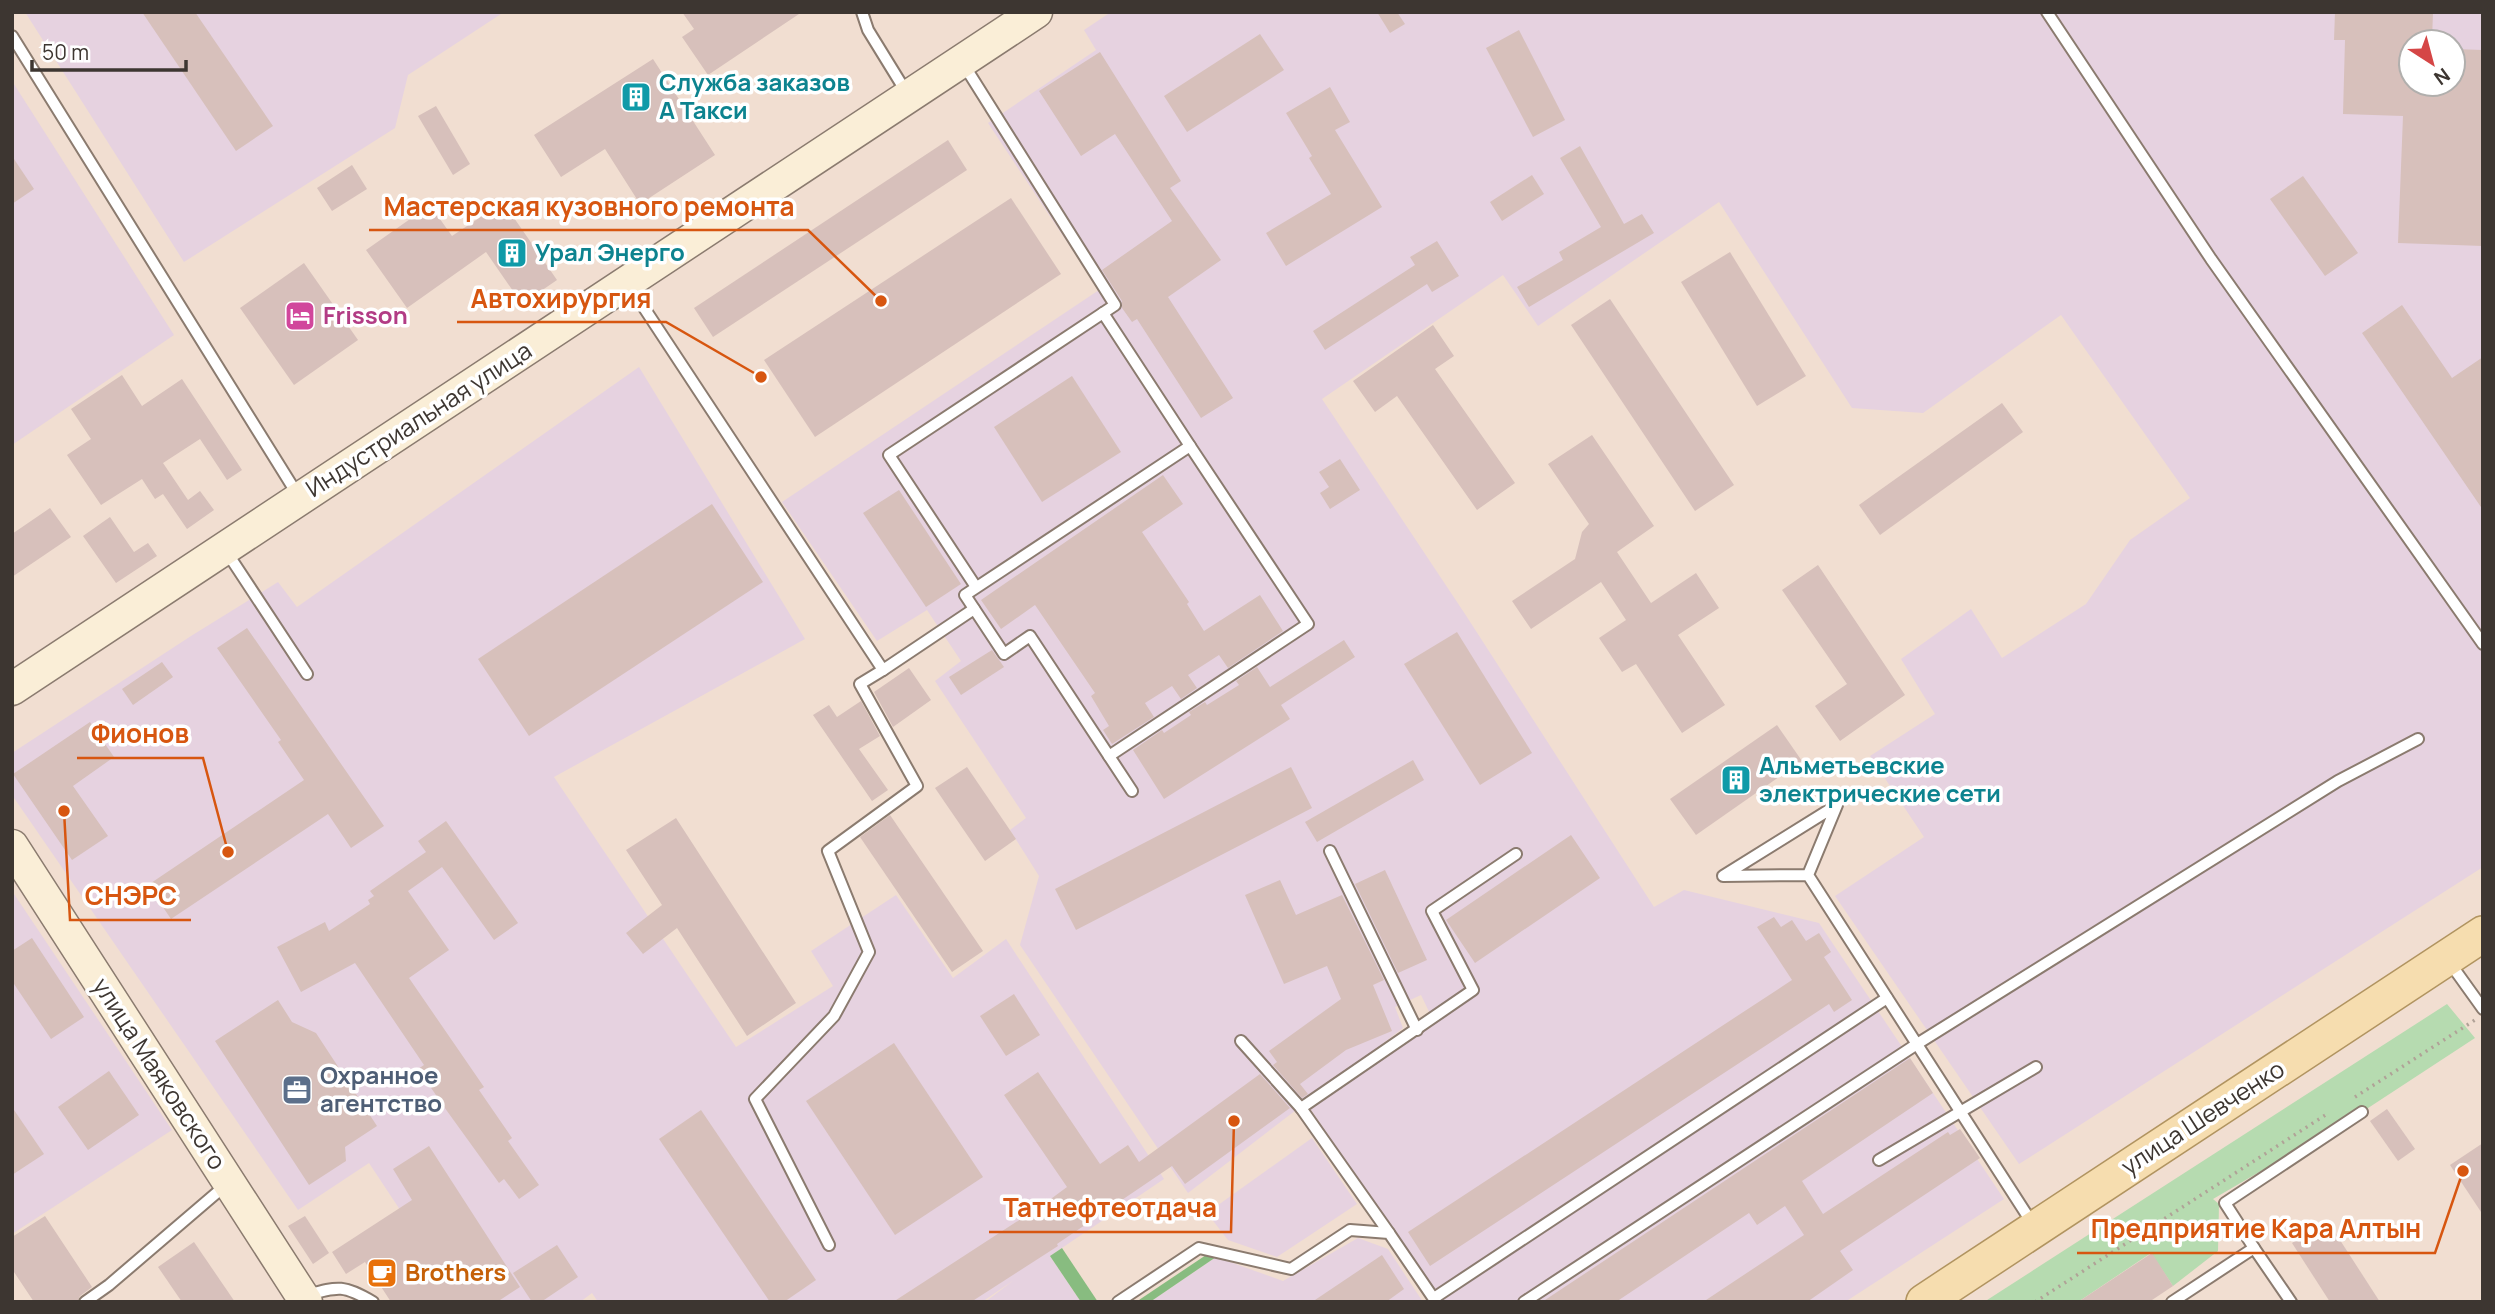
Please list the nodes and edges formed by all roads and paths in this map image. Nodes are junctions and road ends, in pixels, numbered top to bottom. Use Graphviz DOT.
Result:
graph roads {
  1 [pos="862,12"];
  2 [pos="1036,12"];
  3 [pos="2047,12"];
  4 [pos="14,42"];
  5 [pos="961,62"];
  6 [pos="909,97"];
  7 [pos="627,283"];
  8 [pos="1103,313"];
  9 [pos="1190,446"];
  10 [pos="300,499"];
  11 [pos="224,549"];
  12 [pos="976,587"];
  13 [pos="974,609"];
  14 [pos="2483,643"];
  15 [pos="883,670"];
  16 [pos="307,674"];
  17 [pos="12,689"];
  18 [pos="2418,739"];
  19 [pos="1109,756"];
  20 [pos="1132,791"];
  21 [pos="12,846"];
  22 [pos="1330,851"];
  23 [pos="1516,854"];
  24 [pos="1808,875"];
  25 [pos="2483,934"];
  26 [pos="2447,958"];
  27 [pos="1888,998"];
  28 [pos="2483,1009"];
  29 [pos="2483,1015"];
  30 [pos="1417,1030"];
  31 [pos="1241,1041"];
  32 [pos="1917,1044"];
  33 [pos="2036,1067"];
  34 [pos="2353,1098"];
  35 [pos="1301,1108"];
  36 [pos="1961,1112"];
  37 [pos="2362,1112"];
  38 [pos="2329,1113"];
  39 [pos="1879,1160"];
  40 [pos="229,1182"];
  41 [pos="2035,1228"];
  42 [pos="1389,1233"];
  43 [pos="829,1244"];
  44 [pos="2254,1248"];
  45 [pos="304,1299"];
  46 [pos="1435,1300"];
  47 [pos="2176,1301"];
  48 [pos="85,1302"];
  49 [pos="373,1302"];
  50 [pos="1118,1302"];
  51 [pos="1524,1302"];
  52 [pos="1924,1302"];
  53 [pos="2035,1302"];
  54 [pos="2291,1302"];
  1 -- 6 [label="lane"];
  2 -- 5 [label="street, Индустриальная улица"];
  3 -- 14 [label="lane"];
  4 -- 10 [label="lane"];
  5 -- 6 [label="street, Индустриальная улица"];
  5 -- 8 [label="lane"];
  6 -- 7 [label="street, Индустриальная улица"];
  7 -- 10 [label="street, Индустриальная улица"];
  7 -- 15 [label="lane"];
  8 -- 9 [label="lane"];
  8 -- 12 [label="lane"];
  9 -- 12 [label="lane"];
  9 -- 19 [label="lane"];
  10 -- 11 [label="street, Индустриальная улица"];
  11 -- 16 [label="lane"];
  11 -- 17 [label="street, Индустриальная улица"];
  12 -- 13 [label="lane"];
  13 -- 15 [label="lane"];
  13 -- 19 [label="lane"];
  15 -- 43 [label="lane"];
  18 -- 32 [label="lane"];
  19 -- 20 [label="lane"];
  21 -- 40 [label="street, улица Маяковского"];
  22 -- 30 [label="lane"];
  23 -- 30 [label="lane"];
  24 -- 24 [label="lane"];
  24 -- 27 [label="lane"];
  25 -- 26 [label="main road, улица Шевченко"];
  26 -- 28 [label="lane"];
  26 -- 41 [label="main road, улица Шевченко"];
  27 -- 32 [label="lane"];
  27 -- 46 [label="lane"];
  29 -- 34 [label="path"];
  30 -- 35 [label="lane"];
  31 -- 35 [label="lane"];
  32 -- 36 [label="lane"];
  32 -- 51 [label="lane"];
  33 -- 36 [label="lane"];
  35 -- 42 [label="lane"];
  36 -- 39 [label="lane"];
  36 -- 41 [label="lane"];
  37 -- 44 [label="lane"];
  38 -- 53 [label="path"];
  40 -- 45 [label="street, улица Маяковского"];
  40 -- 48 [label="lane"];
  41 -- 52 [label="main road, улица Шевченко"];
  42 -- 46 [label="lane"];
  42 -- 50 [label="lane"];
  44 -- 47 [label="lane"];
  44 -- 54 [label="lane"];
  45 -- 49 [label="lane"];
}
